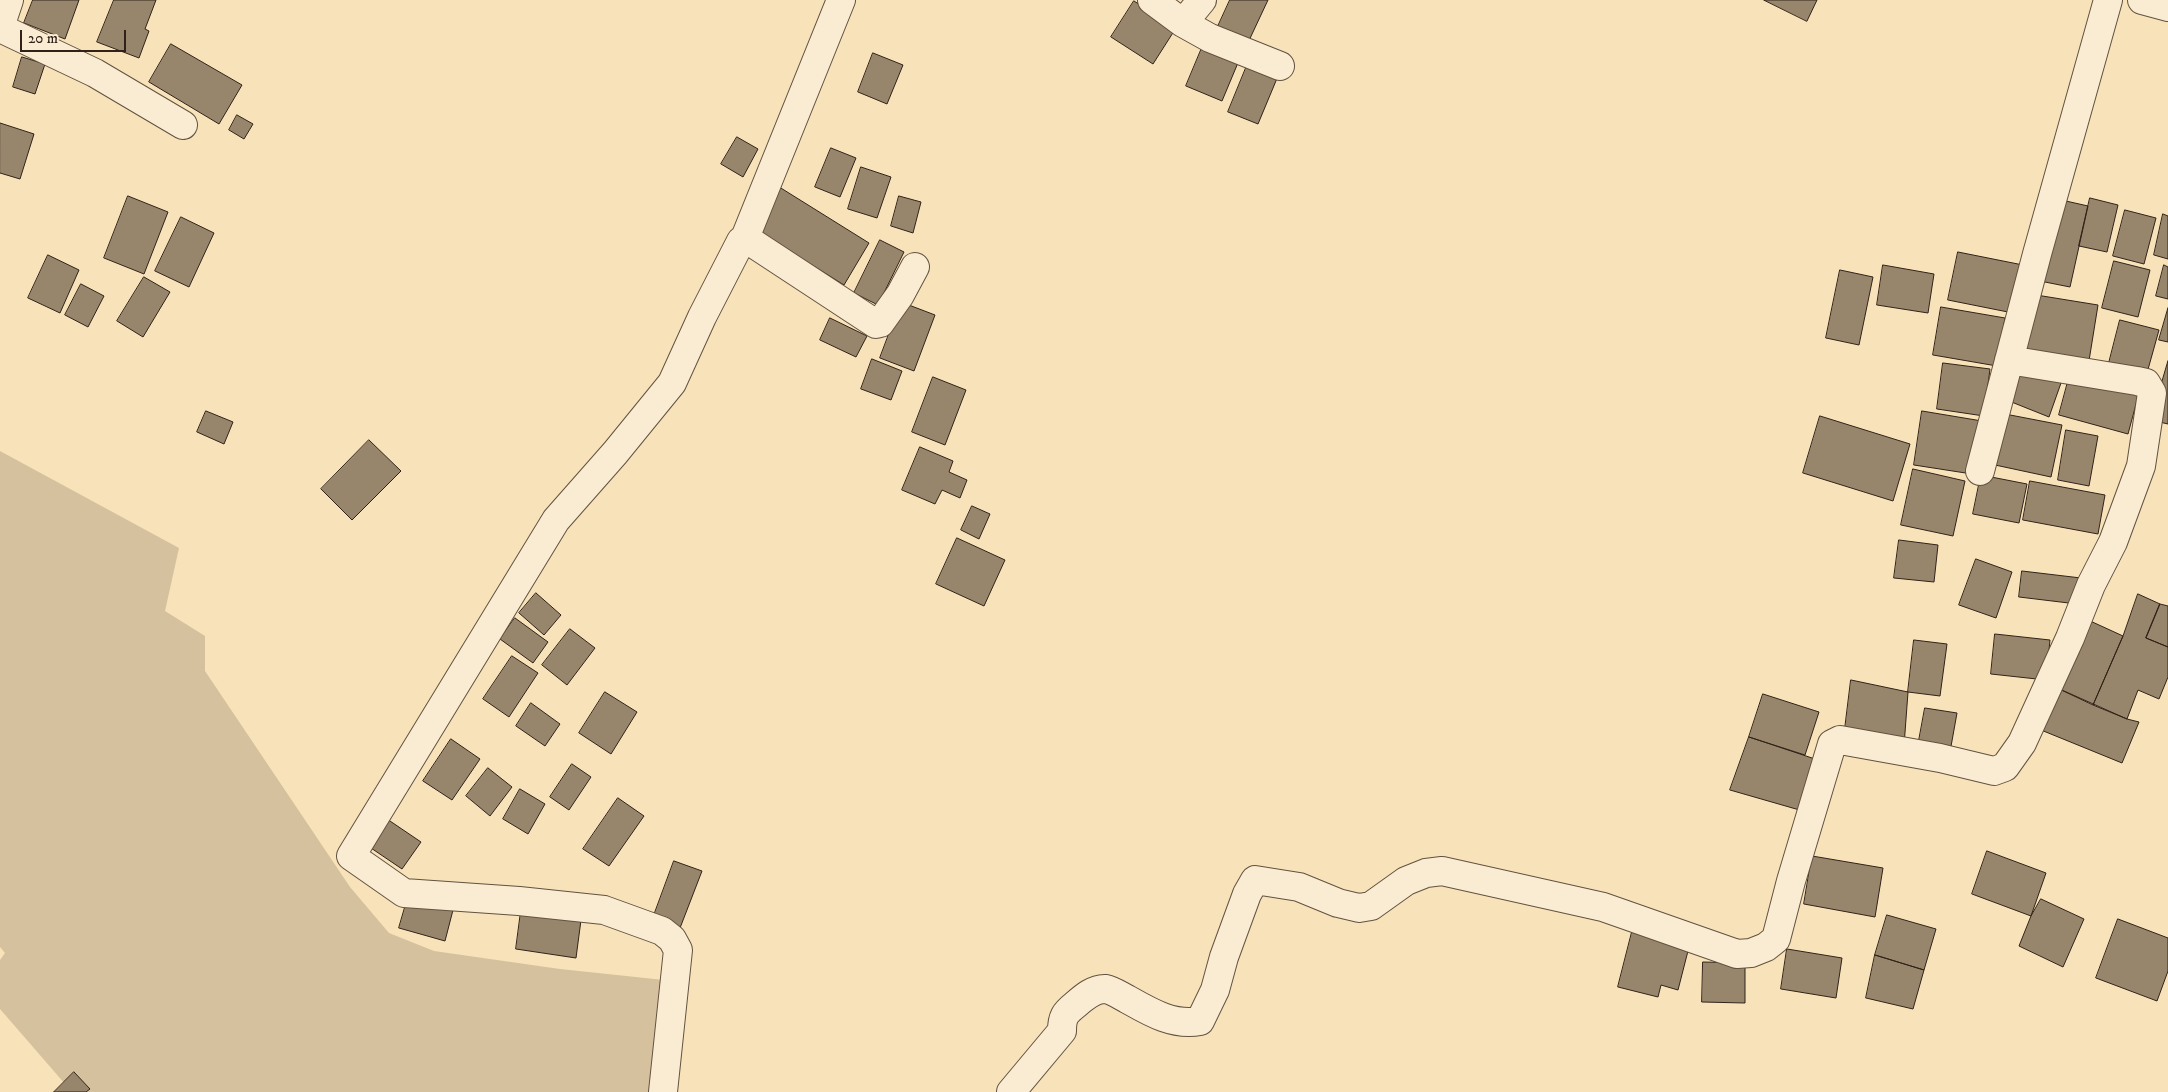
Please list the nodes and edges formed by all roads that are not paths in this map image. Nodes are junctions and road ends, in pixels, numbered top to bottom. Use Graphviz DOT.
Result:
graph roads {
  1 [pos="10,0"];
  2 [pos="841,0"];
  3 [pos="1152,0"];
  4 [pos="1202,0"];
  5 [pos="2108,0"];
  6 [pos="2142,0"];
  7 [pos="2168,7"];
  8 [pos="1183,23"];
  9 [pos="0,28"];
  10 [pos="1280,66"];
  11 [pos="183,125"];
  12 [pos="745,238"];
  13 [pos="915,267"];
  14 [pos="2009,360"];
  15 [pos="2157,440"];
  16 [pos="1980,471"];
  17 [pos="663,1092"];
  18 [pos="1011,1092"];
  1 -- 9 [label="street"];
  2 -- 12 [label="street"];
  3 -- 8 [label="street"];
  4 -- 8 [label="street"];
  5 -- 14 [label="street"];
  6 -- 7 [label="street"];
  8 -- 10 [label="street"];
  9 -- 11 [label="street"];
  12 -- 13 [label="street"];
  12 -- 17 [label="street"];
  14 -- 15 [label="street"];
  14 -- 16 [label="street"];
  15 -- 18 [label="street"];
}
